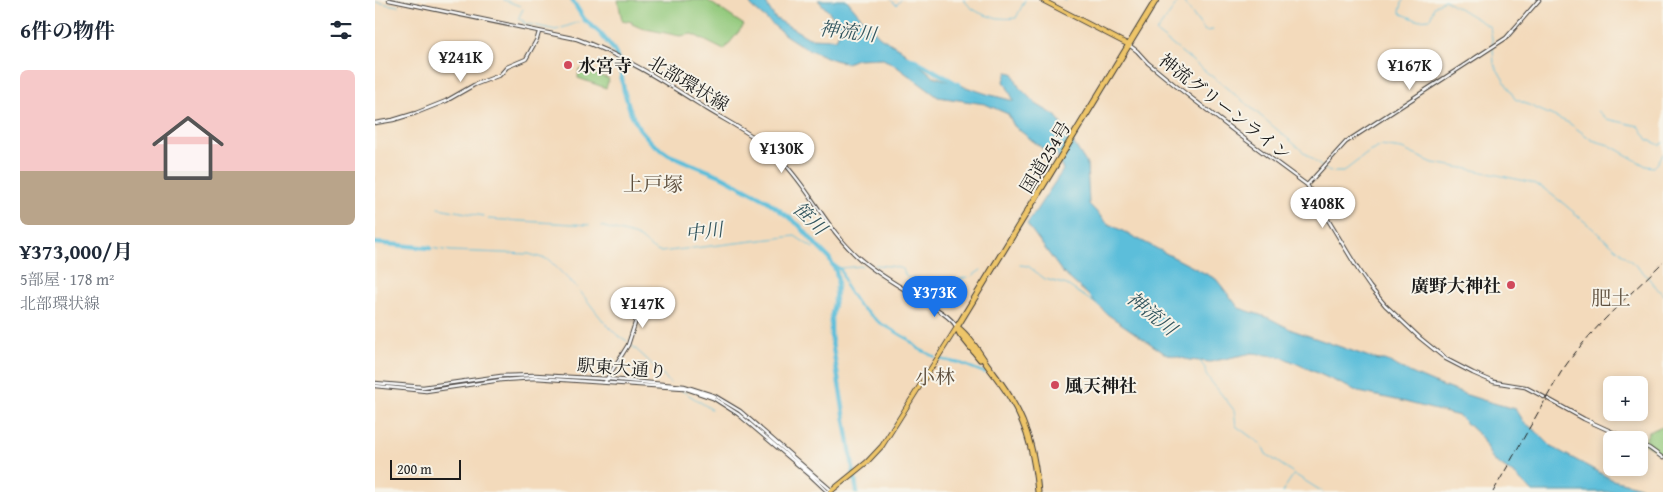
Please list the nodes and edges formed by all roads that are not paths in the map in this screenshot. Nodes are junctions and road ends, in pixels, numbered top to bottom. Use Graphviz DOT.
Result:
graph roads {
  1 [pos="389,0"];
  2 [pos="1042,0"];
  3 [pos="1156,0"];
  4 [pos="1539,0"];
  5 [pos="539,32"];
  6 [pos="1128,46"];
  7 [pos="375,123"];
  8 [pos="1307,185"];
  9 [pos="639,311"];
  10 [pos="957,327"];
  11 [pos="608,379"];
  12 [pos="605,382"];
  13 [pos="375,385"];
  14 [pos="1544,397"];
  15 [pos="1548,399"];
  16 [pos="1610,431"];
  17 [pos="1648,448"];
  18 [pos="1663,458"];
  19 [pos="830,492"];
  20 [pos="1038,492"];
  1 -- 5 [label="street"];
  2 -- 6 [label="main road"];
  3 -- 6 [label="highway, 国道254号"];
  4 -- 8 [label="street"];
  5 -- 7 [label="street"];
  5 -- 10 [label="street, 北部環状線"];
  6 -- 8 [label="street, 神流グリーンライン"];
  6 -- 10 [label="highway, 国道254号"];
  8 -- 14 [label="street, 神流グリーンライン"];
  9 -- 11 [label="street"];
  10 -- 19 [label="main road"];
  10 -- 20 [label="highway"];
  11 -- 12 [label="street"];
  11 -- 13 [label="street, 駅東大通り"];
  11 -- 19 [label="street, 駅東大通り"];
  12 -- 13 [label="street, 駅東大通り"];
  12 -- 19 [label="street, 駅東大通り"];
  15 -- 16 [label="street"];
  17 -- 18 [label="street"];
}
